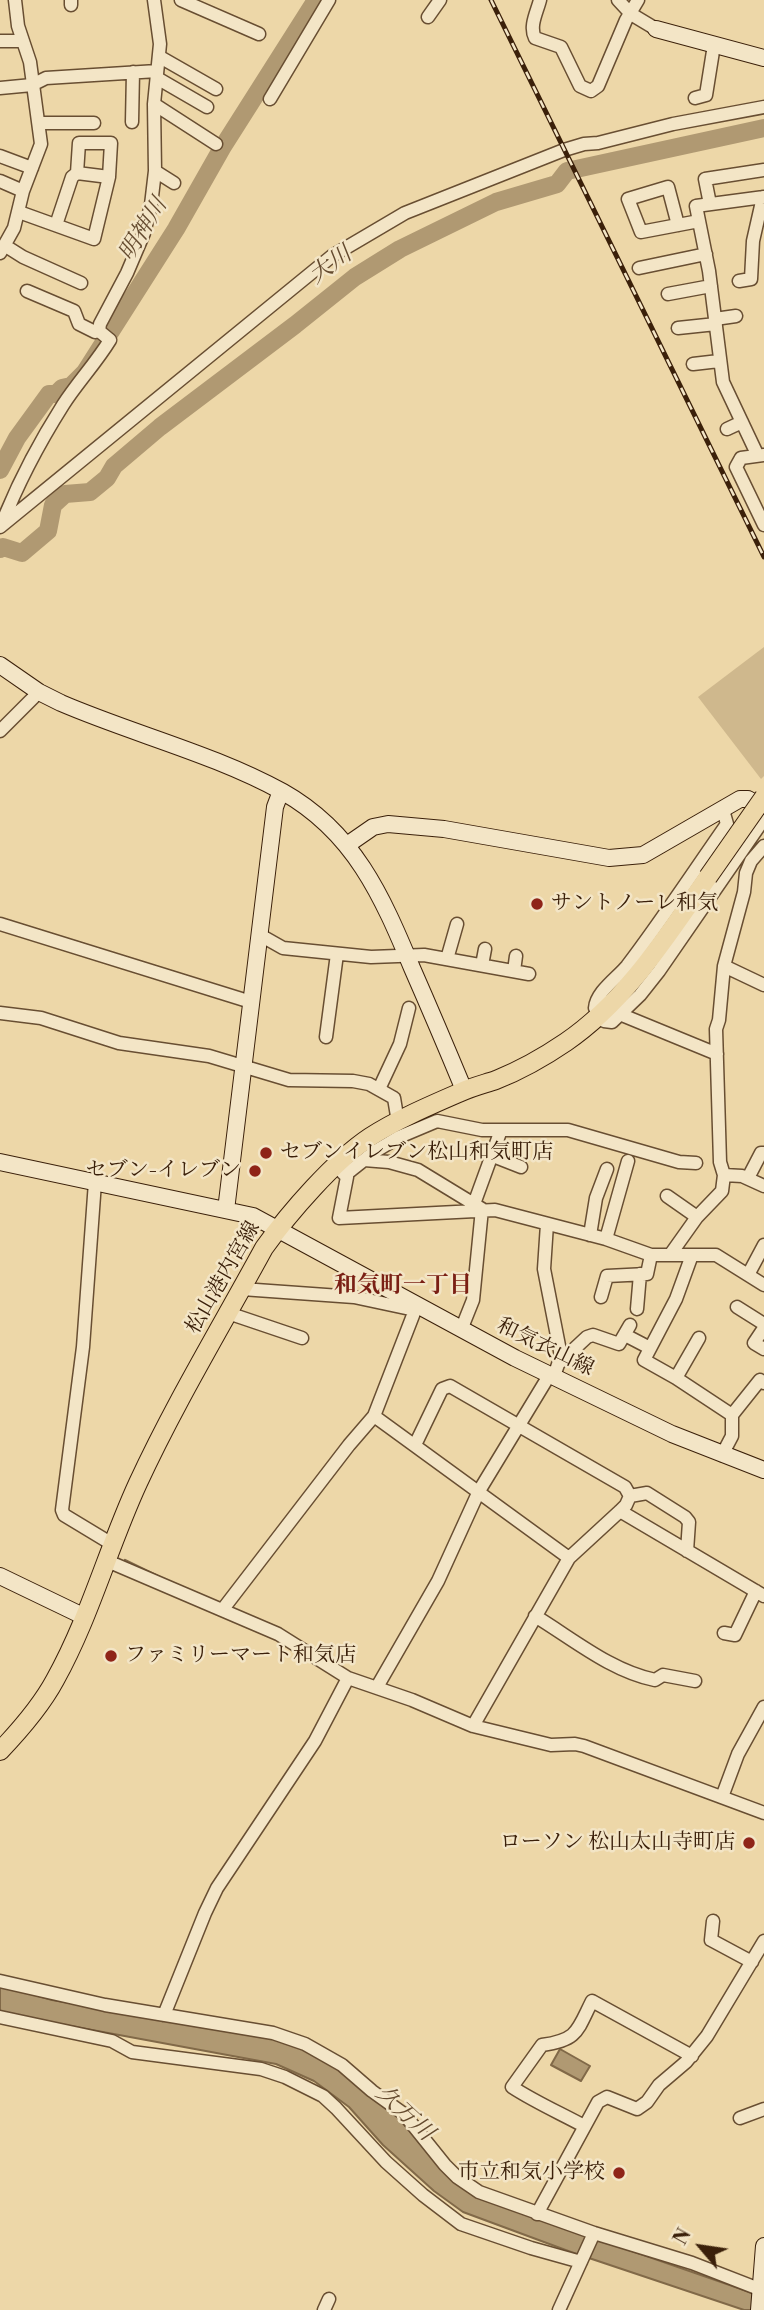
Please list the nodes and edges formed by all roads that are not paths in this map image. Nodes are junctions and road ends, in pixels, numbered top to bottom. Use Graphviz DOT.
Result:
graph roads {
  1 [pos="15,0"];
  2 [pos="26,0"];
  3 [pos="155,0"];
  4 [pos="181,0"];
  5 [pos="329,0"];
  6 [pos="440,0"];
  7 [pos="540,0"];
  8 [pos="618,0"];
  9 [pos="638,0"];
  10 [pos="631,14"];
  11 [pos="428,17"];
  12 [pos="656,29"];
  13 [pos="0,41"];
  14 [pos="23,41"];
  15 [pos="714,45"];
  16 [pos="253,47"];
  17 [pos="160,57"];
  18 [pos="764,58"];
  19 [pos="133,72"];
  20 [pos="157,74"];
  21 [pos="32,85"];
  22 [pos="0,88"];
  23 [pos="216,89"];
  24 [pos="695,98"];
  25 [pos="270,99"];
  26 [pos="154,104"];
  27 [pos="206,107"];
  28 [pos="764,107"];
  29 [pos="132,122"];
  30 [pos="39,123"];
  31 [pos="94,123"];
  32 [pos="216,144"];
  33 [pos="0,156"];
  34 [pos="32,169"];
  35 [pos="764,170"];
  36 [pos="155,172"];
  37 [pos="77,173"];
  38 [pos="109,177"];
  39 [pos="0,181"];
  40 [pos="174,183"];
  41 [pos="23,191"];
  42 [pos="763,197"];
  43 [pos="710,204"];
  44 [pos="19,212"];
  45 [pos="699,221"];
  46 [pos="56,225"];
  47 [pos="678,225"];
  48 [pos="3,243"];
  49 [pos="706,254"];
  50 [pos="639,268"];
  51 [pos="739,281"];
  52 [pos="81,283"];
  53 [pos="711,286"];
  54 [pos="27,291"];
  55 [pos="668,293"];
  56 [pos="736,316"];
  57 [pos="715,321"];
  58 [pos="678,328"];
  59 [pos="103,334"];
  60 [pos="719,361"];
  61 [pos="693,364"];
  62 [pos="742,422"];
  63 [pos="727,429"];
  64 [pos="761,454"];
  65 [pos="764,525"];
  66 [pos="1,526"];
  67 [pos="0,665"];
  68 [pos="39,692"];
  69 [pos="0,731"];
  70 [pos="281,791"];
  71 [pos="764,797"];
  72 [pos="764,808"];
  73 [pos="723,810"];
  74 [pos="764,819"];
  75 [pos="347,845"];
  76 [pos="764,846"];
  77 [pos="0,923"];
  78 [pos="457,924"];
  79 [pos="260,935"];
  80 [pos="485,949"];
  81 [pos="337,954"];
  82 [pos="407,955"];
  83 [pos="516,956"];
  84 [pos="447,959"];
  85 [pos="482,965"];
  86 [pos="724,966"];
  87 [pos="514,971"];
  88 [pos="529,974"];
  89 [pos="764,985"];
  90 [pos="251,1002"];
  91 [pos="409,1007"];
  92 [pos="0,1013"];
  93 [pos="622,1015"];
  94 [pos="599,1016"];
  95 [pos="326,1037"];
  96 [pos="717,1054"];
  97 [pos="243,1065"];
  98 [pos="379,1089"];
  99 [pos="464,1090"];
  100 [pos="398,1122"];
  101 [pos="501,1130"];
  102 [pos="764,1153"];
  103 [pos="493,1156"];
  104 [pos="364,1160"];
  105 [pos="628,1161"];
  106 [pos="0,1162"];
  107 [pos="696,1163"];
  108 [pos="521,1167"];
  109 [pos="607,1169"];
  110 [pos="341,1171"];
  111 [pos="724,1175"];
  112 [pos="748,1178"];
  113 [pos="95,1182"];
  114 [pos="764,1186"];
  115 [pos="667,1196"];
  116 [pos="478,1206"];
  117 [pos="226,1210"];
  118 [pos="697,1217"];
  119 [pos="547,1224"];
  120 [pos="277,1230"];
  121 [pos="590,1235"];
  122 [pos="606,1239"];
  123 [pos="764,1245"];
  124 [pos="651,1255"];
  125 [pos="670,1255"];
  126 [pos="692,1255"];
  127 [pos="640,1274"];
  128 [pos="748,1275"];
  129 [pos="764,1285"];
  130 [pos="242,1289"];
  131 [pos="601,1297"];
  132 [pos="737,1307"];
  133 [pos="416,1308"];
  134 [pos="637,1309"];
  135 [pos="228,1313"];
  136 [pos="764,1326"];
  137 [pos="461,1330"];
  138 [pos="302,1338"];
  139 [pos="699,1338"];
  140 [pos="650,1348"];
  141 [pos="764,1349"];
  142 [pos="554,1372"];
  143 [pos="676,1378"];
  144 [pos="764,1383"];
  145 [pos="732,1415"];
  146 [pos="374,1416"];
  147 [pos="520,1425"];
  148 [pos="415,1445"];
  149 [pos="722,1455"];
  150 [pos="764,1469"];
  151 [pos="479,1491"];
  152 [pos="630,1496"];
  153 [pos="620,1511"];
  154 [pos="687,1551"];
  155 [pos="109,1552"];
  156 [pos="569,1558"];
  157 [pos="0,1576"];
  158 [pos="760,1594"];
  159 [pos="223,1609"];
  160 [pos="535,1616"];
  161 [pos="85,1617"];
  162 [pos="724,1633"];
  163 [pos="348,1678"];
  164 [pos="695,1681"];
  165 [pos="377,1687"];
  166 [pos="764,1707"];
  167 [pos="472,1726"];
  168 [pos="0,1751"];
  169 [pos="722,1797"];
  170 [pos="764,1812"];
  171 [pos="713,1921"];
  172 [pos="764,1941"];
  173 [pos="752,1962"];
  174 [pos="0,1981"];
  175 [pos="164,2015"];
  176 [pos="0,2017"];
  177 [pos="692,2056"];
  178 [pos="764,2109"];
  179 [pos="740,2118"];
  180 [pos="584,2126"];
  181 [pos="537,2214"];
  182 [pos="593,2235"];
  183 [pos="764,2246"];
  184 [pos="581,2261"];
  185 [pos="761,2296"];
  186 [pos="559,2310"];
  1 -- 2 [label="street"];
  1 -- 14 [label="street"];
  3 -- 17 [label="street"];
  4 -- 16 [label="street"];
  5 -- 25 [label="street"];
  6 -- 11 [label="street"];
  7 -- 10 [label="street"];
  8 -- 10 [label="street"];
  9 -- 10 [label="street"];
  10 -- 12 [label="street"];
  12 -- 15 [label="street"];
  13 -- 14 [label="street"];
  14 -- 21 [label="street"];
  15 -- 18 [label="street"];
  15 -- 24 [label="street"];
  17 -- 20 [label="street"];
  17 -- 23 [label="street"];
  19 -- 20 [label="street"];
  19 -- 21 [label="street"];
  19 -- 29 [label="street"];
  20 -- 26 [label="street"];
  20 -- 27 [label="street"];
  21 -- 22 [label="street"];
  21 -- 30 [label="street"];
  26 -- 32 [label="street"];
  26 -- 36 [label="street"];
  28 -- 66 [label="street"];
  30 -- 31 [label="street"];
  30 -- 34 [label="street"];
  33 -- 34 [label="street"];
  34 -- 41 [label="street"];
  35 -- 43 [label="street"];
  36 -- 40 [label="street"];
  36 -- 59 [label="street"];
  37 -- 38 [label="street"];
  37 -- 38 [label="street"];
  37 -- 46 [label="street"];
  38 -- 46 [label="street"];
  39 -- 41 [label="street"];
  41 -- 44 [label="street"];
  42 -- 43 [label="street"];
  42 -- 51 [label="street"];
  43 -- 45 [label="street"];
  44 -- 46 [label="street"];
  44 -- 48 [label="street"];
  45 -- 47 [label="street"];
  45 -- 49 [label="street"];
  48 -- 52 [label="street"];
  49 -- 50 [label="street"];
  49 -- 53 [label="street"];
  53 -- 55 [label="street"];
  53 -- 57 [label="street"];
  54 -- 59 [label="street"];
  56 -- 57 [label="street"];
  57 -- 58 [label="street"];
  57 -- 60 [label="street"];
  59 -- 66 [label="street"];
  60 -- 61 [label="street"];
  60 -- 62 [label="street"];
  62 -- 63 [label="street"];
  62 -- 64 [label="street"];
  64 -- 65 [label="street"];
  67 -- 68 [label="street"];
  68 -- 69 [label="street"];
  68 -- 70 [label="street"];
  70 -- 75 [label="street"];
  70 -- 79 [label="street"];
  71 -- 94 [label="main road, 松山港内宮線, bridge"];
  72 -- 73 [label="street"];
  73 -- 75 [label="street"];
  73 -- 94 [label="street"];
  74 -- 93 [label="street"];
  75 -- 82 [label="street"];
  76 -- 86 [label="street"];
  77 -- 90 [label="street"];
  78 -- 84 [label="street"];
  79 -- 81 [label="street"];
  79 -- 90 [label="street"];
  80 -- 85 [label="street"];
  81 -- 82 [label="street"];
  81 -- 95 [label="street"];
  82 -- 84 [label="street"];
  82 -- 99 [label="street"];
  83 -- 87 [label="street"];
  84 -- 85 [label="street"];
  85 -- 87 [label="street"];
  86 -- 89 [label="street"];
  86 -- 96 [label="street"];
  87 -- 88 [label="street"];
  90 -- 97 [label="street"];
  91 -- 98 [label="street"];
  92 -- 97 [label="street"];
  93 -- 94 [label="street"];
  93 -- 96 [label="street"];
  94 -- 99 [label="main road, 松山港内宮線"];
  96 -- 111 [label="street"];
  97 -- 98 [label="street"];
  97 -- 117 [label="street"];
  98 -- 100 [label="street"];
  99 -- 100 [label="main road, 松山港内宮線"];
  100 -- 110 [label="main road, 松山港内宮線"];
  101 -- 103 [label="street"];
  101 -- 104 [label="street"];
  101 -- 107 [label="street"];
  102 -- 112 [label="street"];
  103 -- 108 [label="street"];
  103 -- 116 [label="street"];
  104 -- 110 [label="street"];
  104 -- 116 [label="street"];
  105 -- 122 [label="street"];
  106 -- 113 [label="street, 和気衣山線"];
  109 -- 121 [label="street"];
  110 -- 116 [label="street"];
  110 -- 120 [label="main road, 松山港内宮線"];
  111 -- 112 [label="street"];
  111 -- 118 [label="street"];
  112 -- 114 [label="street"];
  113 -- 117 [label="street, 和気衣山線"];
  113 -- 155 [label="street"];
  115 -- 118 [label="street"];
  116 -- 119 [label="street"];
  116 -- 137 [label="street"];
  117 -- 120 [label="street, 和気衣山線"];
  118 -- 125 [label="street"];
  119 -- 121 [label="street"];
  119 -- 142 [label="street"];
  120 -- 130 [label="main road, 松山港内宮線"];
  120 -- 133 [label="street, 和気衣山線"];
  121 -- 122 [label="street"];
  122 -- 124 [label="street"];
  123 -- 128 [label="street"];
  124 -- 125 [label="street"];
  124 -- 127 [label="street"];
  125 -- 126 [label="street"];
  126 -- 128 [label="street"];
  126 -- 140 [label="street"];
  127 -- 131 [label="street"];
  127 -- 134 [label="street"];
  128 -- 129 [label="street"];
  130 -- 133 [label="street"];
  130 -- 135 [label="main road, 松山港内宮線"];
  132 -- 136 [label="street"];
  133 -- 137 [label="street, 和気衣山線"];
  133 -- 146 [label="street"];
  135 -- 138 [label="street"];
  135 -- 155 [label="main road, 松山港内宮線"];
  136 -- 141 [label="street"];
  137 -- 142 [label="street, 和気衣山線"];
  139 -- 143 [label="street"];
  140 -- 142 [label="street"];
  140 -- 143 [label="street"];
  142 -- 147 [label="street"];
  142 -- 149 [label="street, 和気衣山線"];
  143 -- 145 [label="street"];
  144 -- 145 [label="street"];
  145 -- 149 [label="street"];
  146 -- 148 [label="street"];
  146 -- 159 [label="street"];
  147 -- 148 [label="street"];
  147 -- 151 [label="street"];
  147 -- 152 [label="street"];
  148 -- 151 [label="street"];
  149 -- 150 [label="street, 和気衣山線"];
  151 -- 156 [label="street"];
  151 -- 165 [label="street"];
  152 -- 153 [label="street"];
  152 -- 154 [label="street"];
  153 -- 154 [label="street"];
  153 -- 156 [label="street"];
  154 -- 158 [label="street"];
  155 -- 159 [label="street"];
  155 -- 161 [label="main road, 松山港内宮線"];
  156 -- 160 [label="street"];
  157 -- 161 [label="street"];
  158 -- 162 [label="street"];
  159 -- 163 [label="street"];
  160 -- 164 [label="street"];
  160 -- 167 [label="street"];
  161 -- 168 [label="main road, 松山港内宮線"];
  163 -- 165 [label="street"];
  163 -- 175 [label="street"];
  165 -- 167 [label="street"];
  166 -- 169 [label="street"];
  167 -- 169 [label="street"];
  169 -- 170 [label="street"];
  171 -- 173 [label="street"];
  172 -- 173 [label="street"];
  173 -- 177 [label="street"];
  174 -- 175 [label="street"];
  175 -- 181 [label="street"];
  176 -- 184 [label="street"];
  177 -- 180 [label="street"];
  177 -- 180 [label="street"];
  178 -- 179 [label="street"];
  180 -- 181 [label="street"];
  181 -- 182 [label="street"];
  182 -- 184 [label="street"];
  182 -- 185 [label="street"];
  183 -- 185 [label="street"];
  184 -- 186 [label="street"];
}
